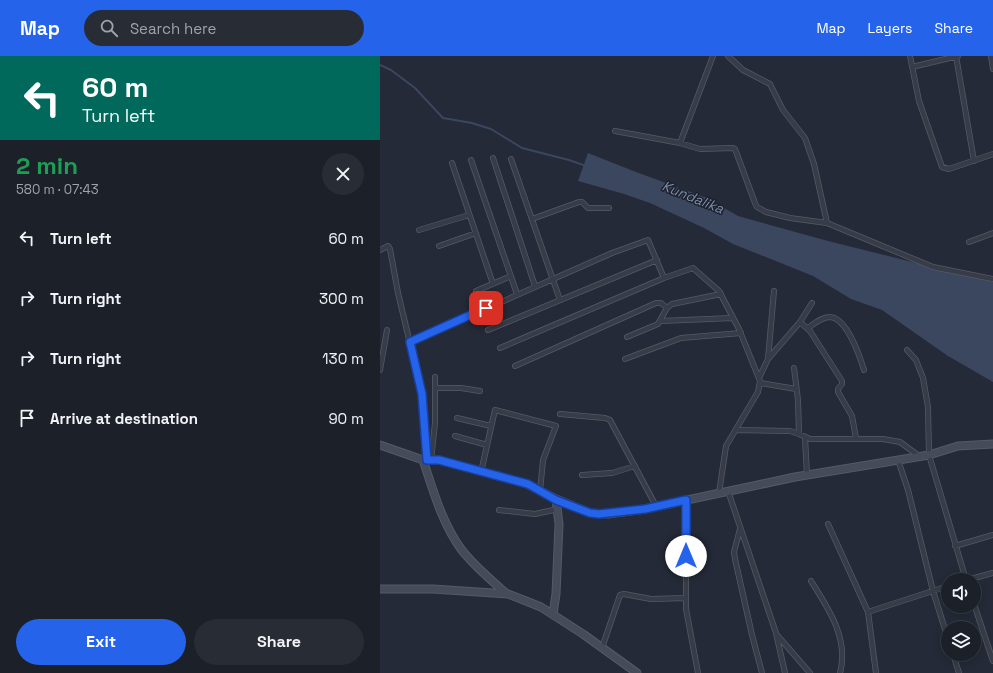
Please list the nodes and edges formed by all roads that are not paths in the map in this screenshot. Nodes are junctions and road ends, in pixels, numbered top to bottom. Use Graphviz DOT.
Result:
graph roads {
  1 [pos="713,56"];
  2 [pos="728,56"];
  3 [pos="910,56"];
  4 [pos="958,56"];
  5 [pos="991,56"];
  6 [pos="912,67"];
  7 [pos="993,69"];
  8 [pos="615,131"];
  9 [pos="680,143"];
  10 [pos="993,154"];
  11 [pos="493,158"];
  12 [pos="511,159"];
  13 [pos="471,160"];
  14 [pos="974,161"];
  15 [pos="452,163"];
  16 [pos="609,208"];
  17 [pos="469,215"];
  18 [pos="532,219"];
  19 [pos="827,223"];
  20 [pos="419,230"];
  21 [pos="476,233"];
  22 [pos="993,233"];
  23 [pos="969,242"];
  24 [pos="439,246"];
  25 [pos="380,250"];
  26 [pos="657,260"];
  27 [pos="511,276"];
  28 [pos="553,278"];
  29 [pos="664,278"];
  30 [pos="993,279"];
  31 [pos="493,284"];
  32 [pos="535,286"];
  33 [pos="476,291"];
  34 [pos="774,291"];
  35 [pos="518,294"];
  36 [pos="721,294"];
  37 [pos="560,300"];
  38 [pos="812,303"];
  39 [pos="667,308"];
  40 [pos="733,318"];
  41 [pos="660,321"];
  42 [pos="800,322"];
  43 [pos="808,328"];
  44 [pos="387,330"];
  45 [pos="488,330"];
  46 [pos="741,333"];
  47 [pos="627,337"];
  48 [pos="410,342"];
  49 [pos="500,348"];
  50 [pos="907,350"];
  51 [pos="625,359"];
  52 [pos="768,359"];
  53 [pos="515,366"];
  54 [pos="794,368"];
  55 [pos="380,370"];
  56 [pos="864,370"];
  57 [pos="435,377"];
  58 [pos="759,381"];
  59 [pos="434,388"];
  60 [pos="796,389"];
  61 [pos="480,391"];
  62 [pos="560,414"];
  63 [pos="457,418"];
  64 [pos="491,426"];
  65 [pos="736,430"];
  66 [pos="799,434"];
  67 [pos="454,436"];
  68 [pos="805,438"];
  69 [pos="856,438"];
  70 [pos="993,444"];
  71 [pos="380,445"];
  72 [pos="487,445"];
  73 [pos="929,454"];
  74 [pos="919,456"];
  75 [pos="427,460"];
  76 [pos="898,460"];
  77 [pos="635,466"];
  78 [pos="481,472"];
  79 [pos="582,475"];
  80 [pos="807,475"];
  81 [pos="540,491"];
  82 [pos="728,491"];
  83 [pos="719,493"];
  84 [pos="688,499"];
  85 [pos="556,500"];
  86 [pos="656,506"];
  87 [pos="558,509"];
  88 [pos="499,510"];
  89 [pos="828,524"];
  90 [pos="740,528"];
  91 [pos="993,535"];
  92 [pos="955,546"];
  93 [pos="965,573"];
  94 [pos="993,573"];
  95 [pos="981,576"];
  96 [pos="811,581"];
  97 [pos="941,588"];
  98 [pos="380,589"];
  99 [pos="933,591"];
  100 [pos="508,594"];
  101 [pos="686,598"];
  102 [pos="868,612"];
  103 [pos="977,613"];
  104 [pos="553,614"];
  105 [pos="942,621"];
  106 [pos="776,633"];
  107 [pos="602,648"];
  108 [pos="955,661"];
  109 [pos="993,661"];
  110 [pos="636,672"];
  111 [pos="698,673"];
  112 [pos="762,673"];
  113 [pos="785,673"];
  114 [pos="810,673"];
  115 [pos="840,673"];
  116 [pos="876,673"];
  117 [pos="959,673"];
  1 -- 9 [label="street"];
  2 -- 19 [label="street"];
  3 -- 6 [label="street"];
  4 -- 6 [label="street"];
  4 -- 14 [label="street"];
  5 -- 7 [label="street"];
  6 -- 14 [label="street"];
  8 -- 9 [label="street"];
  9 -- 19 [label="street"];
  10 -- 14 [label="street"];
  11 -- 32 [label="street"];
  12 -- 18 [label="street"];
  13 -- 27 [label="street"];
  15 -- 17 [label="street"];
  16 -- 18 [label="street"];
  17 -- 20 [label="street"];
  17 -- 21 [label="street"];
  18 -- 28 [label="street"];
  19 -- 30 [label="street"];
  21 -- 24 [label="street"];
  21 -- 31 [label="street"];
  22 -- 23 [label="street"];
  25 -- 48 [label="street"];
  26 -- 28 [label="street"];
  26 -- 29 [label="street"];
  26 -- 37 [label="street"];
  27 -- 31 [label="street"];
  27 -- 35 [label="street"];
  28 -- 32 [label="street"];
  28 -- 37 [label="street"];
  29 -- 36 [label="street"];
  29 -- 49 [label="street"];
  31 -- 33 [label="street"];
  32 -- 35 [label="street"];
  34 -- 52 [label="street"];
  35 -- 48 [label="street"];
  36 -- 39 [label="street"];
  36 -- 40 [label="street"];
  37 -- 45 [label="street"];
  38 -- 42 [label="street"];
  39 -- 41 [label="street"];
  39 -- 53 [label="street"];
  40 -- 41 [label="street"];
  40 -- 46 [label="street"];
  41 -- 47 [label="street"];
  42 -- 43 [label="street"];
  42 -- 52 [label="street"];
  43 -- 56 [label="street"];
  43 -- 69 [label="street"];
  44 -- 55 [label="street"];
  46 -- 51 [label="street"];
  46 -- 58 [label="street"];
  48 -- 75 [label="street"];
  50 -- 73 [label="street"];
  52 -- 58 [label="street"];
  54 -- 60 [label="street"];
  57 -- 59 [label="street"];
  58 -- 60 [label="street"];
  58 -- 65 [label="street"];
  59 -- 61 [label="street"];
  59 -- 75 [label="street"];
  60 -- 66 [label="street"];
  62 -- 77 [label="street"];
  63 -- 64 [label="street"];
  64 -- 72 [label="street"];
  64 -- 81 [label="street"];
  65 -- 66 [label="street"];
  65 -- 83 [label="street"];
  66 -- 68 [label="street"];
  67 -- 72 [label="street"];
  68 -- 69 [label="street"];
  68 -- 80 [label="street"];
  69 -- 74 [label="street"];
  70 -- 73 [label="street"];
  71 -- 75 [label="street"];
  72 -- 78 [label="street"];
  73 -- 74 [label="street"];
  73 -- 92 [label="street"];
  74 -- 76 [label="street"];
  75 -- 78 [label="street"];
  75 -- 100 [label="street"];
  76 -- 80 [label="street"];
  76 -- 99 [label="street"];
  77 -- 79 [label="street"];
  77 -- 86 [label="street"];
  78 -- 81 [label="street"];
  80 -- 82 [label="street"];
  81 -- 85 [label="street"];
  82 -- 83 [label="street"];
  82 -- 90 [label="street"];
  83 -- 84 [label="street"];
  84 -- 86 [label="street"];
  84 -- 101 [label="street"];
  85 -- 86 [label="street"];
  85 -- 87 [label="street"];
  87 -- 88 [label="street"];
  87 -- 104 [label="street"];
  89 -- 102 [label="street"];
  90 -- 106 [label="street"];
  90 -- 112 [label="street"];
  91 -- 92 [label="street"];
  92 -- 93 [label="street"];
  94 -- 95 [label="street"];
  96 -- 115 [label="street"];
  97 -- 99 [label="street"];
  98 -- 100 [label="street"];
  99 -- 102 [label="street"];
  99 -- 105 [label="street"];
  100 -- 104 [label="street"];
  101 -- 107 [label="street"];
  101 -- 111 [label="street"];
  102 -- 116 [label="street"];
  103 -- 109 [label="street"];
  104 -- 107 [label="street"];
  106 -- 113 [label="street"];
  106 -- 114 [label="street"];
  107 -- 110 [label="street"];
  108 -- 117 [label="street"];
}
